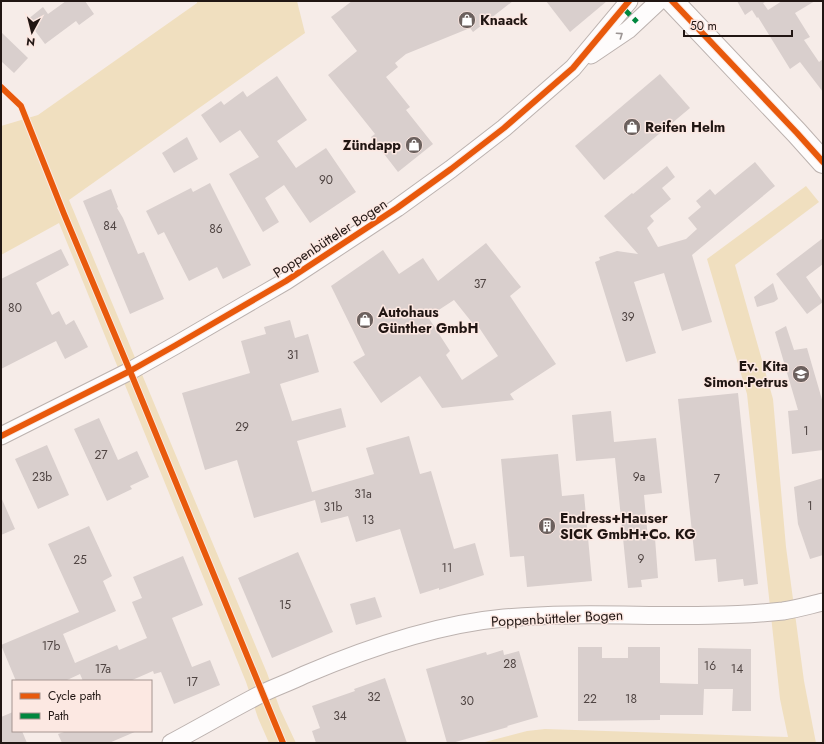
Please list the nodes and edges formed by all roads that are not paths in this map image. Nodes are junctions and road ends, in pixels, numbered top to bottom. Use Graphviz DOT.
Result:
graph roads {
  1 [pos="629,1"];
  2 [pos="659,1"];
  3 [pos="672,1"];
  4 [pos="576,65"];
  5 [pos="823,162"];
  6 [pos="1,436"];
  7 [pos="823,602"];
  8 [pos="171,743"];
  1 -- 4 [label="street, Poppenbütteler Bogen"];
  4 -- 2 [label="street, Poppenbütteler Bogen, one-way"];
  3 -- 5 [label="main road"];
  4 -- 6 [label="street, Poppenbütteler Bogen"];
  7 -- 8 [label="street, Poppenbütteler Bogen"];
}
